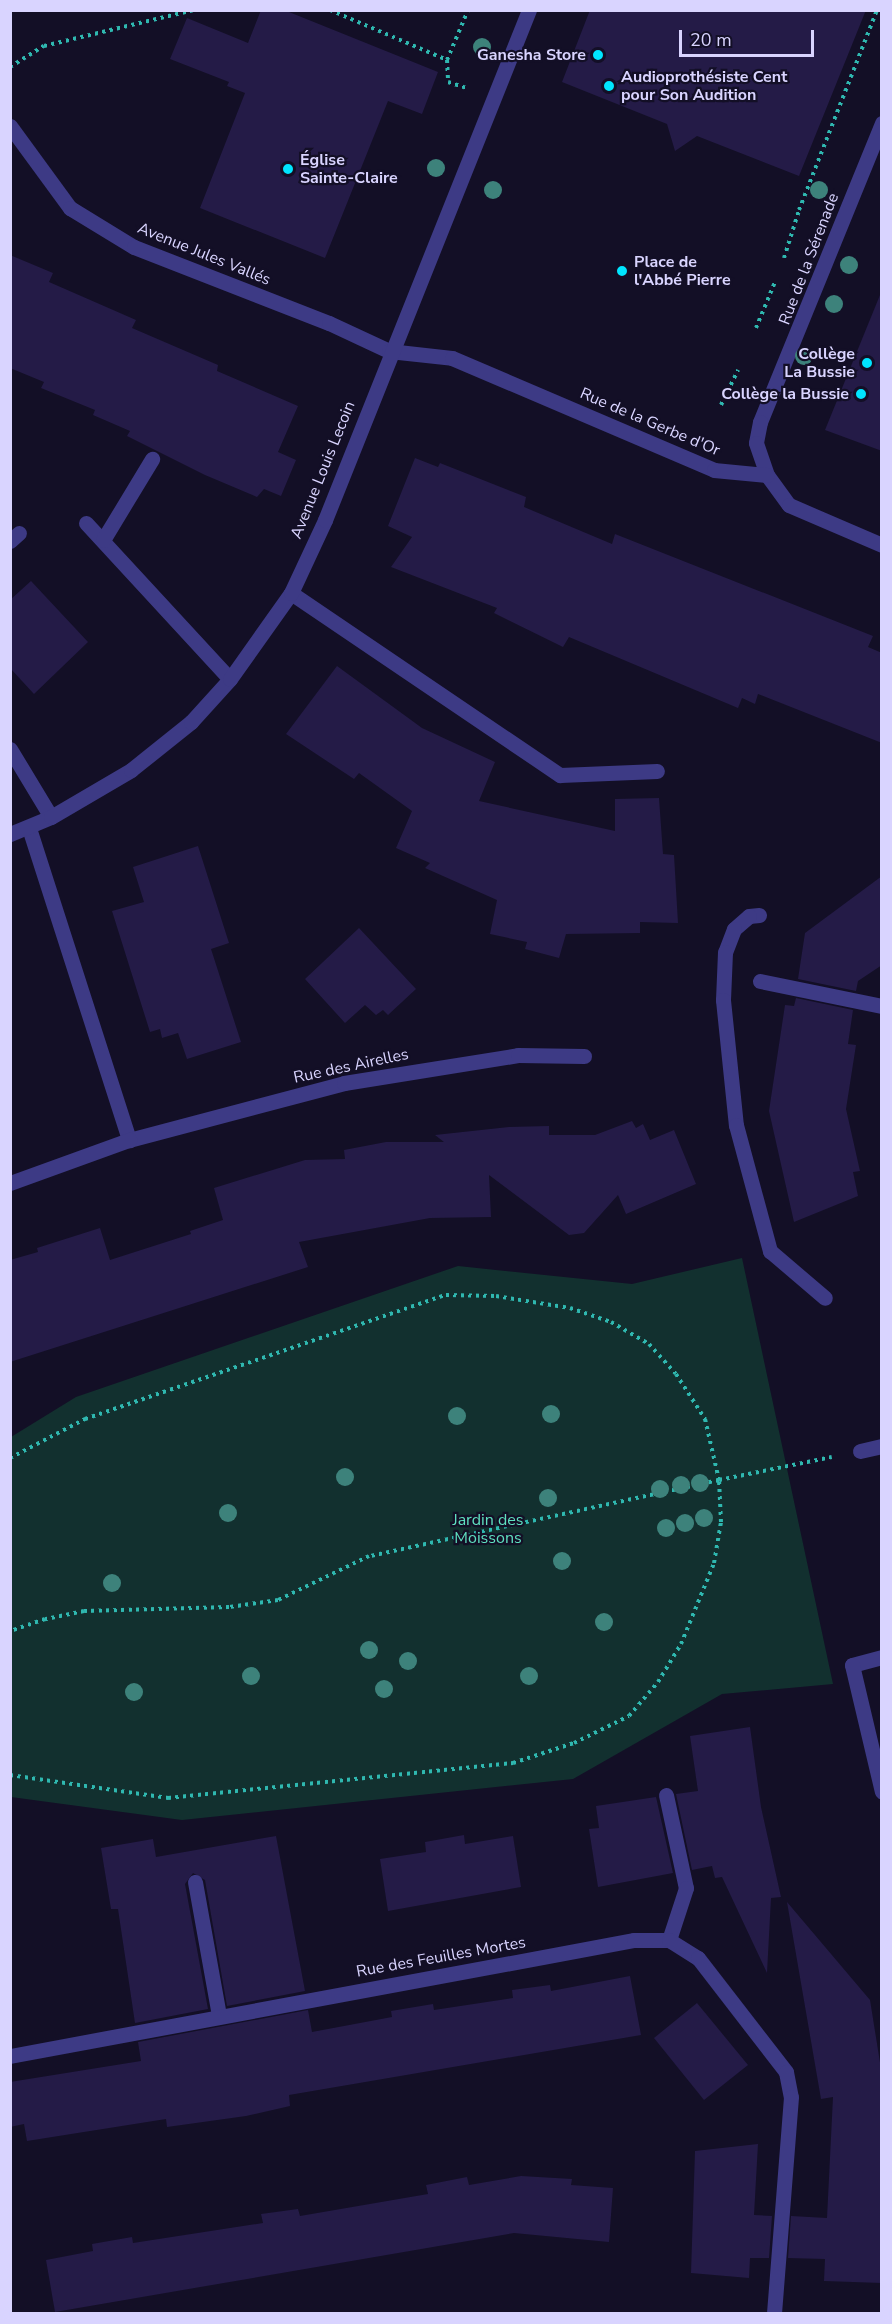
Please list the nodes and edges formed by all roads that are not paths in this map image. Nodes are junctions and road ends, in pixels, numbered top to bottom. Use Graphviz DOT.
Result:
graph roads {
  1 [pos="529,10"];
  2 [pos="882,123"];
  3 [pos="10,126"];
  4 [pos="389,351"];
  5 [pos="152,459"];
  6 [pos="767,474"];
  7 [pos="86,523"];
  8 [pos="103,540"];
  9 [pos="882,545"];
  10 [pos="291,593"];
  11 [pos="230,679"];
  12 [pos="10,749"];
  13 [pos="657,771"];
  14 [pos="51,817"];
  15 [pos="29,828"];
  16 [pos="10,834"];
  17 [pos="759,915"];
  18 [pos="760,981"];
  19 [pos="882,1006"];
  20 [pos="584,1056"];
  21 [pos="129,1140"];
  22 [pos="10,1183"];
  23 [pos="825,1298"];
  24 [pos="882,1446"];
  25 [pos="860,1450"];
  26 [pos="882,1657"];
  27 [pos="882,1792"];
  28 [pos="666,1795"];
  29 [pos="195,1882"];
  30 [pos="669,1940"];
  31 [pos="219,2016"];
  32 [pos="10,2056"];
  33 [pos="774,2313"];
  1 -- 4 [label="street, Avenue Louis Lecoin"];
  2 -- 6 [label="street, Rue de la Sérenade"];
  3 -- 4 [label="street, Avenue Jules Vallés"];
  4 -- 6 [label="street, Rue de la Gerbe d'Or"];
  4 -- 10 [label="street, Avenue Louis Lecoin"];
  5 -- 8 [label="street"];
  6 -- 9 [label="street"];
  7 -- 8 [label="street"];
  8 -- 11 [label="street"];
  10 -- 11 [label="street, Avenue Louis Lecoin"];
  10 -- 13 [label="street"];
  11 -- 14 [label="street, Avenue Louis Lecoin"];
  12 -- 14 [label="street"];
  14 -- 15 [label="street, Avenue Louis Lecoin"];
  15 -- 16 [label="street, Avenue Louis Lecoin"];
  15 -- 21 [label="street"];
  17 -- 23 [label="street"];
  18 -- 19 [label="street"];
  20 -- 21 [label="street, Rue des Airelles"];
  21 -- 22 [label="street, Rue des Airelles"];
  24 -- 25 [label="street"];
  26 -- 27 [label="street"];
  28 -- 30 [label="street"];
  29 -- 31 [label="street"];
  30 -- 31 [label="street, Rue des Feuilles Mortes"];
  30 -- 33 [label="street"];
  31 -- 32 [label="street, Rue des Feuilles Mortes"];
}
